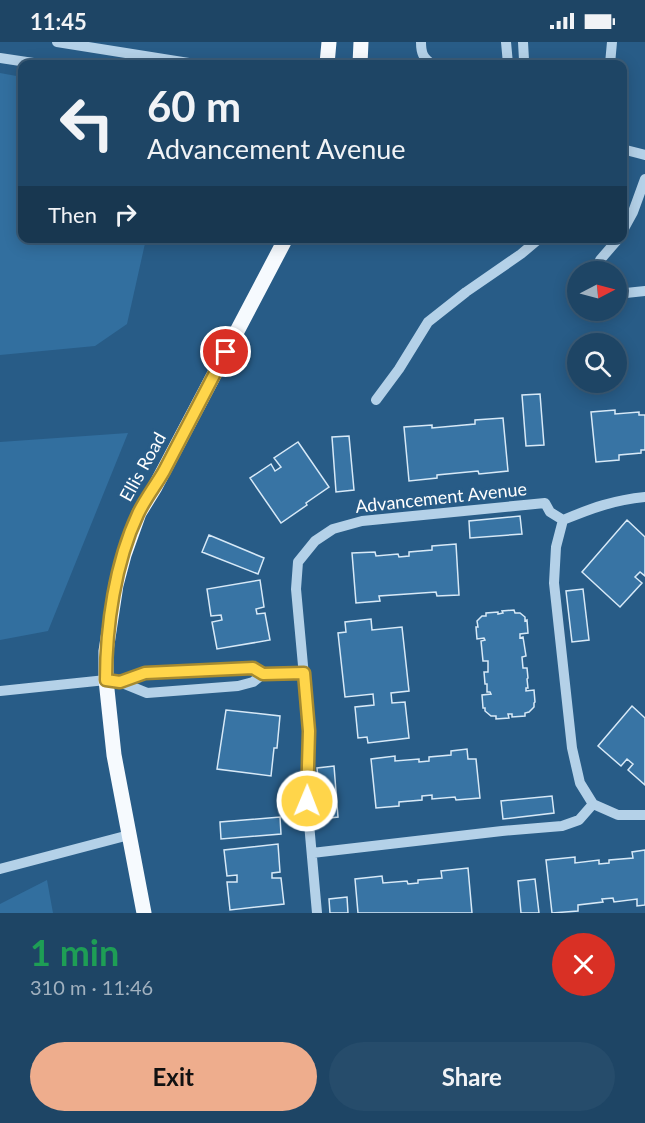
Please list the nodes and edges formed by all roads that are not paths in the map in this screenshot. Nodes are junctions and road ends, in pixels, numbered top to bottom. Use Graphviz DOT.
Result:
graph roads {
  1 [pos="57,42"];
  2 [pos="329,42"];
  3 [pos="361,42"];
  4 [pos="421,42"];
  5 [pos="506,42"];
  6 [pos="523,42"];
  7 [pos="612,42"];
  8 [pos="0,58"];
  9 [pos="129,60"];
  10 [pos="327,60"];
  11 [pos="360,60"];
  12 [pos="426,60"];
  13 [pos="508,60"];
  14 [pos="524,60"];
  15 [pos="610,60"];
  16 [pos="18,61"];
  17 [pos="627,150"];
  18 [pos="645,155"];
  19 [pos="645,179"];
  20 [pos="627,223"];
  21 [pos="283,243"];
  22 [pos="534,243"];
  23 [pos="615,243"];
  24 [pos="600,261"];
  25 [pos="645,291"];
  26 [pos="627,293"];
  27 [pos="376,400"];
  28 [pos="645,497"];
  29 [pos="563,520"];
  30 [pos="226,669"];
  31 [pos="304,673"];
  32 [pos="263,674"];
  33 [pos="113,681"];
  34 [pos="227,687"];
  35 [pos="0,691"];
  36 [pos="593,804"];
  37 [pos="645,815"];
  38 [pos="129,834"];
  39 [pos="312,854"];
  40 [pos="0,869"];
  41 [pos="144,913"];
  42 [pos="317,913"];
  1 -- 9 [label="street"];
  2 -- 10 [label="main road"];
  3 -- 11 [label="main road"];
  4 -- 12 [label="street"];
  5 -- 13 [label="street"];
  6 -- 14 [label="street"];
  7 -- 15 [label="street"];
  8 -- 16 [label="street"];
  17 -- 18 [label="street"];
  19 -- 20 [label="street"];
  21 -- 33 [label="main road, Ellis Road"];
  22 -- 27 [label="street"];
  23 -- 24 [label="street"];
  25 -- 26 [label="street"];
  28 -- 29 [label="street"];
  29 -- 31 [label="street, Advancement Avenue"];
  29 -- 36 [label="street"];
  30 -- 32 [label="street"];
  30 -- 33 [label="street"];
  30 -- 34 [label="street"];
  31 -- 32 [label="street"];
  31 -- 39 [label="street, Advancement Avenue"];
  32 -- 34 [label="street"];
  33 -- 34 [label="street"];
  33 -- 35 [label="street"];
  33 -- 38 [label="main road, Ellis Road"];
  36 -- 37 [label="street"];
  36 -- 39 [label="street"];
  38 -- 40 [label="street"];
  38 -- 41 [label="main road, Ellis Road"];
  39 -- 42 [label="street, Advancement Avenue"];
}
